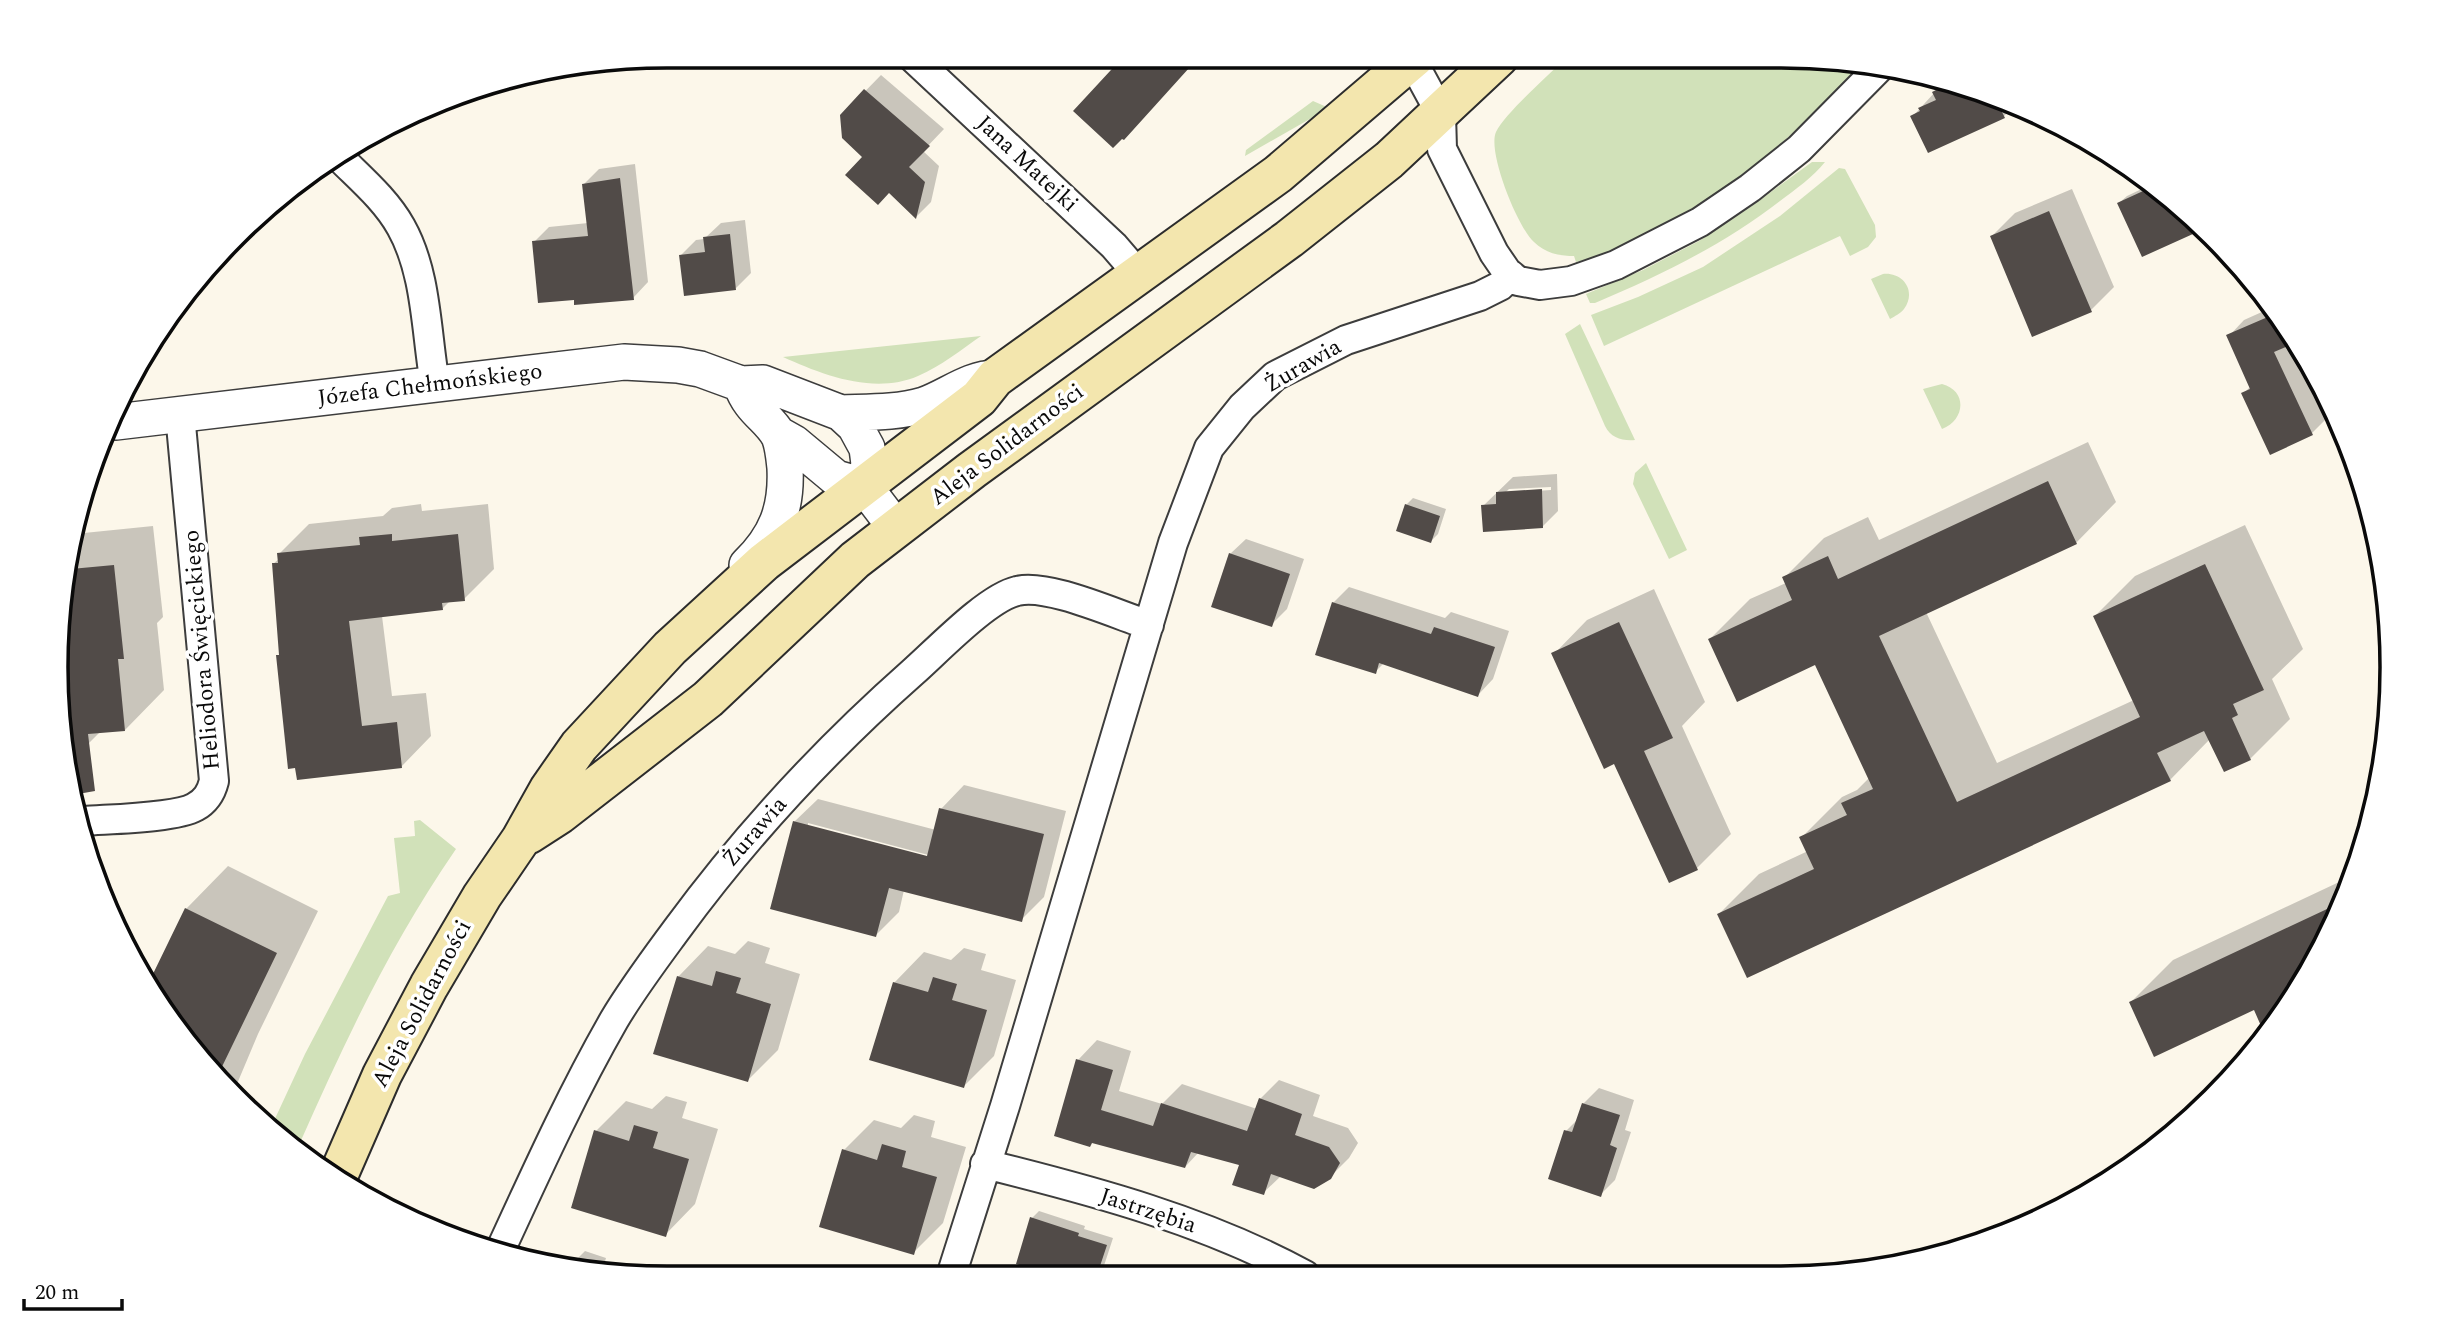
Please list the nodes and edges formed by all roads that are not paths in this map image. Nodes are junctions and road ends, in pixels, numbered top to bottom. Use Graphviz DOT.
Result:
graph roads {
  1 [pos="924,68"];
  2 [pos="1401,68"];
  3 [pos="1418,68"];
  4 [pos="1488,68"];
  5 [pos="1872,75"];
  6 [pos="1441,114"];
  7 [pos="345,163"];
  8 [pos="1139,275"];
  9 [pos="1511,275"];
  10 [pos="995,377"];
  11 [pos="435,384"];
  12 [pos="741,384"];
  13 [pos="841,413"];
  14 [pos="180,414"];
  15 [pos="121,421"];
  16 [pos="778,434"];
  17 [pos="864,486"];
  18 [pos="896,528"];
  19 [pos="722,601"];
  20 [pos="1149,625"];
  21 [pos="89,821"];
  22 [pos="521,839"];
  23 [pos="985,1164"];
  24 [pos="341,1169"];
  25 [pos="504,1243"];
  26 [pos="954,1266"];
  27 [pos="1289,1266"];
  1 -- 8 [label="street, Jana Matejki"];
  2 -- 8 [label="main road, Aleja Solidarności"];
  3 -- 6 [label="street"];
  4 -- 6 [label="main road, Aleja Solidarności"];
  5 -- 9 [label="street"];
  6 -- 9 [label="street"];
  6 -- 18 [label="main road, Aleja Solidarności"];
  7 -- 11 [label="street"];
  8 -- 10 [label="main road, Aleja Solidarności"];
  9 -- 20 [label="street, Żurawia"];
  10 -- 13 [label="street, Józefa Chełmońskiego"];
  10 -- 17 [label="main road, Aleja Solidarności"];
  11 -- 12 [label="street, Józefa Chełmońskiego"];
  11 -- 14 [label="street, Józefa Chełmońskiego"];
  12 -- 13 [label="street, Józefa Chełmońskiego"];
  12 -- 16 [label="street"];
  13 -- 17 [label="street, Józefa Chełmońskiego"];
  14 -- 15 [label="street, Józefa Chełmońskiego"];
  14 -- 21 [label="street, Heliodora Święcickiego"];
  16 -- 17 [label="street"];
  16 -- 19 [label="street"];
  17 -- 18 [label="street"];
  17 -- 19 [label="main road, Aleja Solidarności"];
  18 -- 22 [label="main road, Aleja Solidarności"];
  19 -- 22 [label="main road, Aleja Solidarności"];
  20 -- 23 [label="street, Żurawia"];
  20 -- 25 [label="street, Żurawia"];
  22 -- 24 [label="main road, Aleja Solidarności"];
  23 -- 26 [label="street, Żurawia"];
  23 -- 27 [label="street, Jastrzębia"];
}
